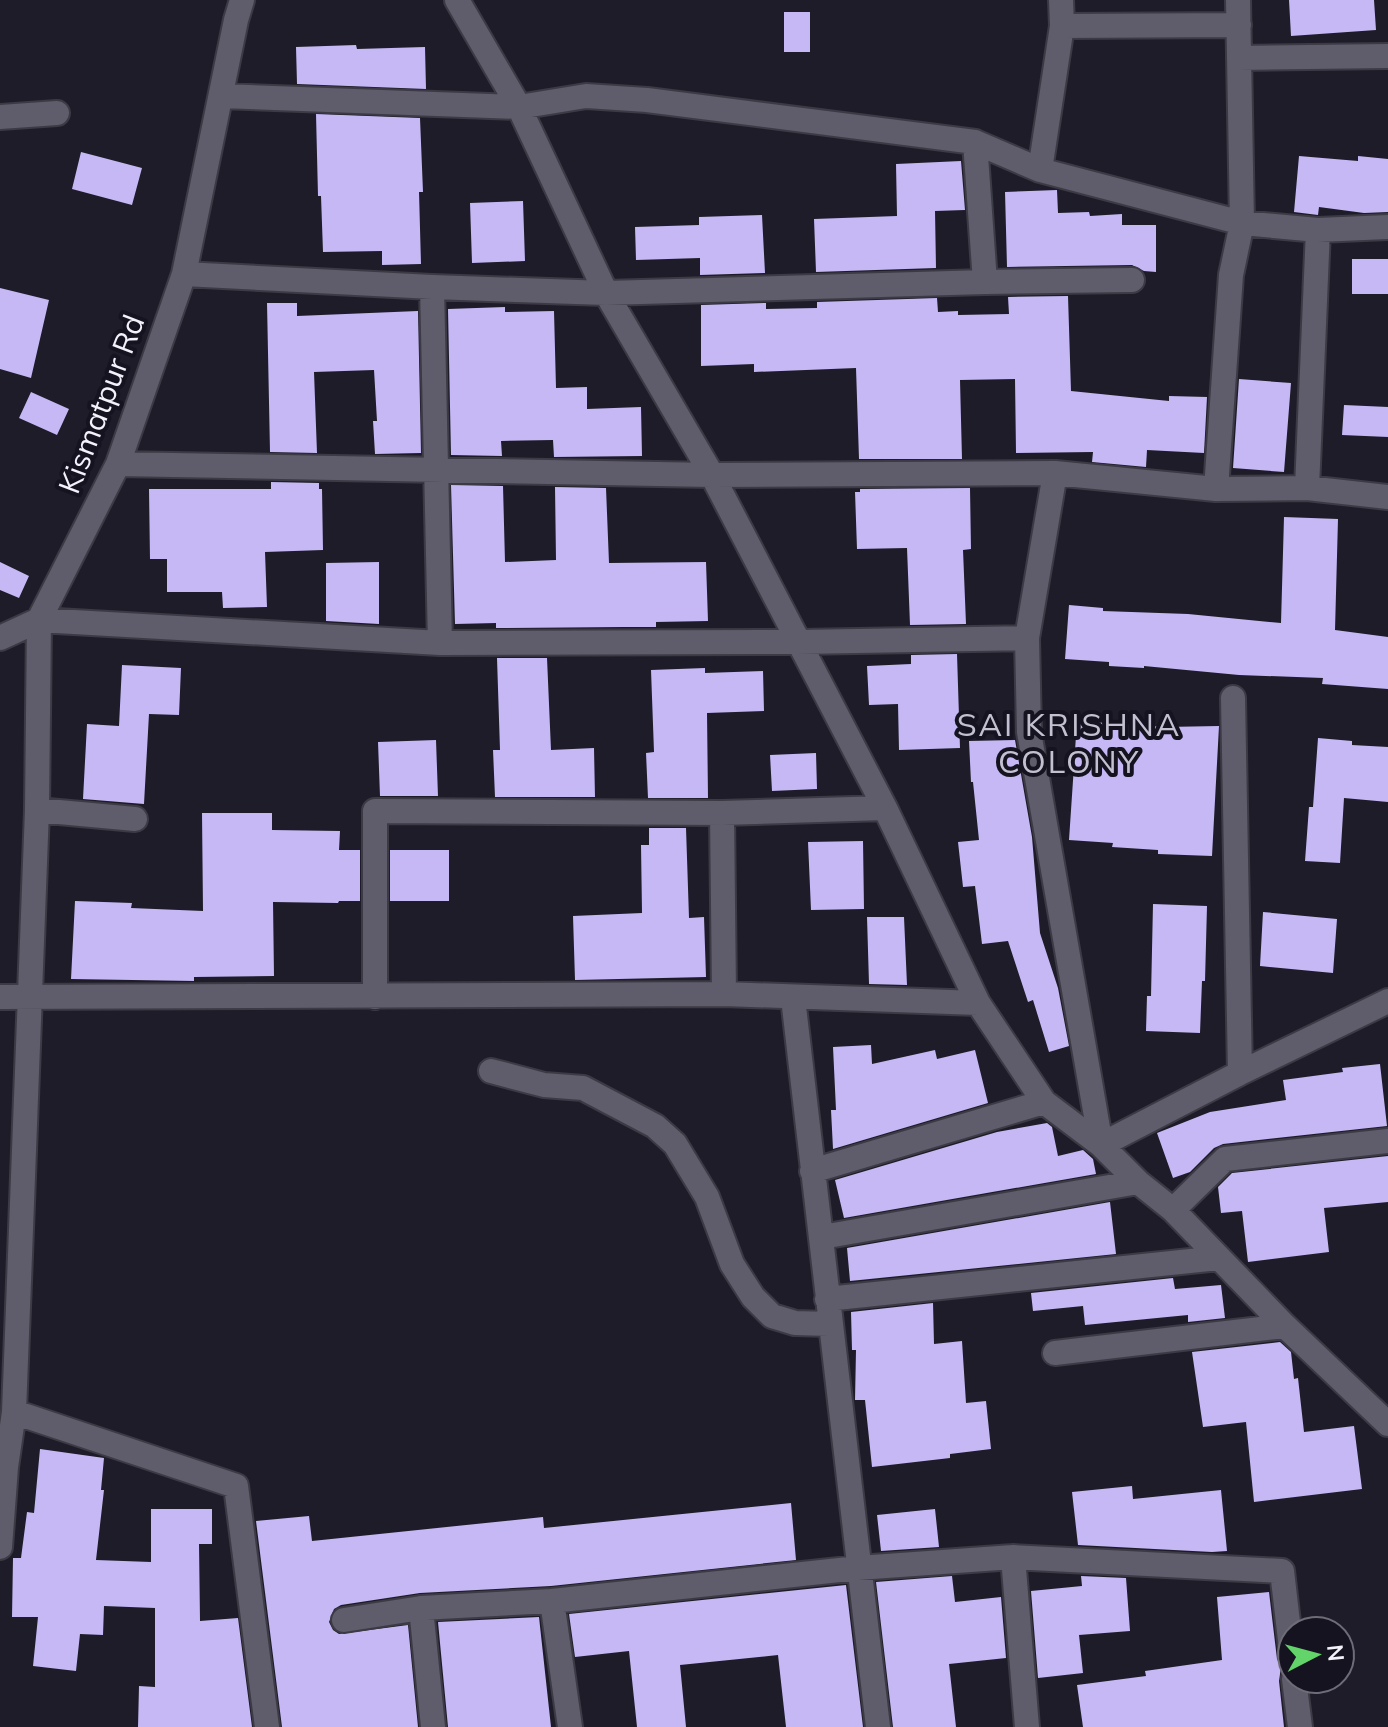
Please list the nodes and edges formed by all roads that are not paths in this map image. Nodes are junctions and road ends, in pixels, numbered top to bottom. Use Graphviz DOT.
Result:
graph roads {
  1 [pos="242,0"];
  2 [pos="457,0"];
  3 [pos="1061,0"];
  4 [pos="1238,0"];
  5 [pos="1239,25"];
  6 [pos="1062,26"];
  7 [pos="1388,56"];
  8 [pos="1239,58"];
  9 [pos="221,96"];
  10 [pos="519,107"];
  11 [pos="57,113"];
  12 [pos="0,117"];
  13 [pos="975,142"];
  14 [pos="1040,170"];
  15 [pos="1242,223"];
  16 [pos="1388,227"];
  17 [pos="1318,230"];
  18 [pos="184,274"];
  19 [pos="1132,280"];
  20 [pos="985,282"];
  21 [pos="432,287"];
  22 [pos="606,293"];
  23 [pos="118,464"];
  24 [pos="436,472"];
  25 [pos="1055,473"];
  26 [pos="712,475"];
  27 [pos="1307,488"];
  28 [pos="1216,489"];
  29 [pos="1388,497"];
  30 [pos="39,620"];
  31 [pos="0,638"];
  32 [pos="1027,638"];
  33 [pos="799,642"];
  34 [pos="440,643"];
  35 [pos="1233,698"];
  36 [pos="885,808"];
  37 [pos="37,810"];
  38 [pos="722,813"];
  39 [pos="135,819"];
  40 [pos="724,994"];
  41 [pos="0,997"];
  42 [pos="375,997"];
  43 [pos="29,998"];
  44 [pos="793,998"];
  45 [pos="1388,1001"];
  46 [pos="978,1003"];
  47 [pos="491,1071"];
  48 [pos="1240,1073"];
  49 [pos="1044,1102"];
  50 [pos="1388,1141"];
  51 [pos="1101,1145"];
  52 [pos="812,1171"];
  53 [pos="1138,1182"];
  54 [pos="1173,1210"];
  55 [pos="822,1237"];
  56 [pos="1219,1258"];
  57 [pos="827,1299"];
  58 [pos="829,1324"];
  59 [pos="1285,1326"];
  60 [pos="1055,1353"];
  61 [pos="14,1412"];
  62 [pos="1388,1424"];
  63 [pos="3,1468"];
  64 [pos="0,1547"];
  65 [pos="1013,1557"];
  66 [pos="858,1568"];
  67 [pos="552,1601"];
  68 [pos="421,1608"];
  69 [pos="1287,1615"];
  70 [pos="344,1620"];
  71 [pos="1296,1695"];
  72 [pos="267,1727"];
  73 [pos="433,1727"];
  74 [pos="570,1727"];
  75 [pos="878,1727"];
  76 [pos="1027,1727"];
  77 [pos="1300,1727"];
  1 -- 9 [label="street, Kismatpur Rd"];
  2 -- 10 [label="street"];
  3 -- 6 [label="street"];
  4 -- 5 [label="street"];
  5 -- 6 [label="street"];
  5 -- 8 [label="street"];
  6 -- 14 [label="street"];
  7 -- 8 [label="street"];
  8 -- 15 [label="street"];
  9 -- 10 [label="street"];
  9 -- 18 [label="street, Kismatpur Rd"];
  10 -- 13 [label="street"];
  10 -- 22 [label="street"];
  11 -- 12 [label="street"];
  13 -- 14 [label="street"];
  13 -- 20 [label="street"];
  14 -- 15 [label="street"];
  15 -- 17 [label="street"];
  15 -- 28 [label="street"];
  16 -- 17 [label="street"];
  17 -- 27 [label="street"];
  18 -- 21 [label="street"];
  18 -- 23 [label="street, Kismatpur Rd"];
  19 -- 20 [label="street"];
  20 -- 22 [label="street"];
  21 -- 22 [label="street"];
  21 -- 24 [label="street"];
  22 -- 26 [label="street"];
  23 -- 24 [label="street"];
  23 -- 30 [label="street, Kismatpur Rd"];
  24 -- 26 [label="street"];
  24 -- 34 [label="street"];
  25 -- 26 [label="street"];
  25 -- 28 [label="street"];
  25 -- 32 [label="street"];
  26 -- 33 [label="street"];
  27 -- 28 [label="street"];
  27 -- 29 [label="street"];
  30 -- 31 [label="street"];
  30 -- 34 [label="street"];
  30 -- 37 [label="street, Kismatpur Rd"];
  32 -- 33 [label="street"];
  32 -- 51 [label="street"];
  33 -- 34 [label="street"];
  33 -- 36 [label="street"];
  35 -- 48 [label="street"];
  36 -- 38 [label="street"];
  36 -- 46 [label="street"];
  37 -- 39 [label="street"];
  37 -- 43 [label="street, Kismatpur Rd"];
  38 -- 40 [label="street"];
  38 -- 42 [label="street"];
  40 -- 42 [label="street"];
  40 -- 44 [label="street"];
  41 -- 43 [label="street"];
  42 -- 43 [label="street"];
  43 -- 61 [label="street, Kismatpur Rd"];
  44 -- 46 [label="street"];
  44 -- 52 [label="street"];
  45 -- 48 [label="street"];
  46 -- 49 [label="street"];
  47 -- 58 [label="street"];
  48 -- 51 [label="street"];
  49 -- 51 [label="street"];
  49 -- 52 [label="street"];
  50 -- 54 [label="street"];
  51 -- 53 [label="street"];
  52 -- 55 [label="street"];
  53 -- 54 [label="street"];
  53 -- 55 [label="street"];
  54 -- 56 [label="street"];
  55 -- 57 [label="street"];
  56 -- 57 [label="street"];
  56 -- 59 [label="street"];
  57 -- 58 [label="street"];
  58 -- 66 [label="street"];
  59 -- 60 [label="street"];
  59 -- 62 [label="street"];
  61 -- 63 [label="street, Kismatpur Rd"];
  61 -- 72 [label="street"];
  63 -- 64 [label="street, Kismatpur Rd"];
  65 -- 66 [label="street"];
  65 -- 69 [label="street"];
  65 -- 76 [label="street"];
  66 -- 67 [label="street"];
  66 -- 75 [label="street"];
  67 -- 68 [label="street"];
  67 -- 74 [label="street"];
  68 -- 70 [label="street"];
  68 -- 73 [label="street"];
  71 -- 77 [label="street"];
}
